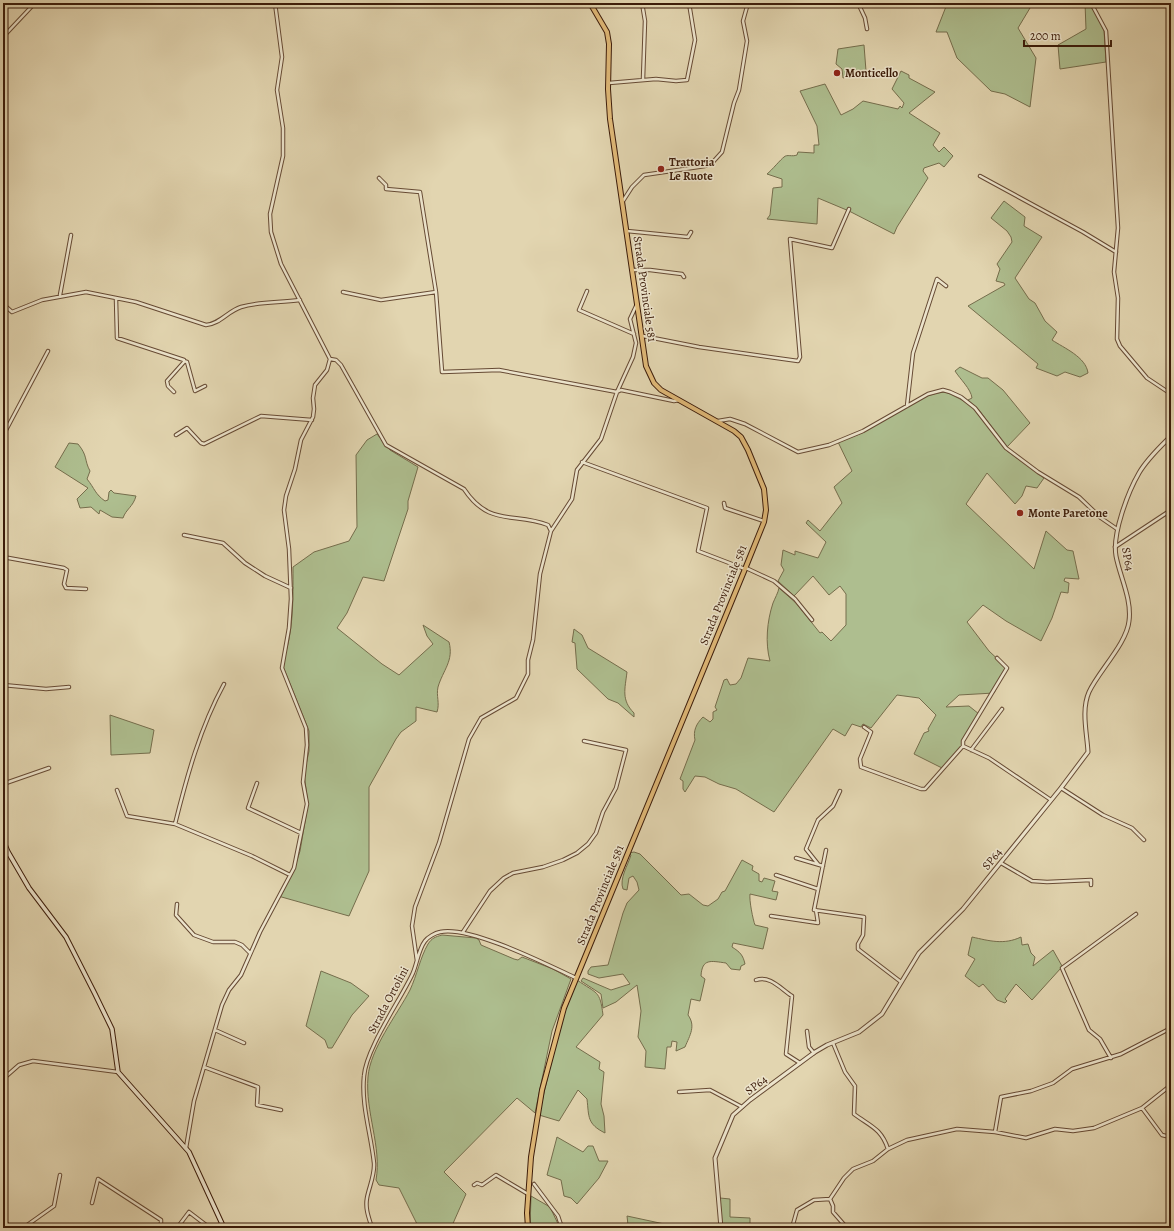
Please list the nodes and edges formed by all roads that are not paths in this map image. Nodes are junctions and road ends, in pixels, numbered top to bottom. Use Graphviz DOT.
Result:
graph roads {
  1 [pos="35,3"];
  2 [pos="275,3"];
  3 [pos="590,3"];
  4 [pos="642,3"];
  5 [pos="689,3"];
  6 [pos="748,3"];
  7 [pos="858,3"];
  8 [pos="1091,3"];
  9 [pos="867,29"];
  10 [pos="3,37"];
  11 [pos="643,79"];
  12 [pos="609,82"];
  13 [pos="980,176"];
  14 [pos="379,178"];
  15 [pos="623,201"];
  16 [pos="849,209"];
  17 [pos="627,231"];
  18 [pos="691,232"];
  19 [pos="71,235"];
  20 [pos="1116,252"];
  21 [pos="633,270"];
  22 [pos="684,277"];
  23 [pos="946,286"];
  24 [pos="343,292"];
  25 [pos="436,292"];
  26 [pos="587,292"];
  27 [pos="60,295"];
  28 [pos="116,299"];
  29 [pos="300,300"];
  30 [pos="637,303"];
  31 [pos="3,304"];
  32 [pos="635,334"];
  33 [pos="643,336"];
  34 [pos="48,351"];
  35 [pos="330,360"];
  36 [pos="184,361"];
  37 [pos="205,386"];
  38 [pos="174,392"];
  39 [pos="617,392"];
  40 [pos="1171,394"];
  41 [pos="679,400"];
  42 [pos="907,406"];
  43 [pos="312,420"];
  44 [pos="718,421"];
  45 [pos="176,434"];
  46 [pos="1171,436"];
  47 [pos="3,443"];
  48 [pos="582,462"];
  49 [pos="724,503"];
  50 [pos="1171,510"];
  51 [pos="764,522"];
  52 [pos="1117,530"];
  53 [pos="551,531"];
  54 [pos="184,535"];
  55 [pos="1115,547"];
  56 [pos="3,557"];
  57 [pos="746,569"];
  58 [pos="291,588"];
  59 [pos="86,589"];
  60 [pos="812,620"];
  61 [pos="997,658"];
  62 [pos="224,684"];
  63 [pos="3,685"];
  64 [pos="69,688"];
  65 [pos="1002,710"];
  66 [pos="864,727"];
  67 [pos="584,742"];
  68 [pos="963,746"];
  69 [pos="971,750"];
  70 [pos="48,768"];
  71 [pos="257,783"];
  72 [pos="3,784"];
  73 [pos="1061,788"];
  74 [pos="118,790"];
  75 [pos="840,791"];
  76 [pos="1051,800"];
  77 [pos="175,824"];
  78 [pos="301,833"];
  79 [pos="3,840"];
  80 [pos="1144,840"];
  81 [pos="826,850"];
  82 [pos="796,858"];
  83 [pos="1001,863"];
  84 [pos="818,864"];
  85 [pos="823,866"];
  86 [pos="290,875"];
  87 [pos="776,875"];
  88 [pos="1091,885"];
  89 [pos="818,889"];
  90 [pos="177,904"];
  91 [pos="816,910"];
  92 [pos="1136,914"];
  93 [pos="771,916"];
  94 [pos="463,932"];
  95 [pos="250,953"];
  96 [pos="417,961"];
  97 [pos="576,978"];
  98 [pos="756,980"];
  99 [pos="902,982"];
  100 [pos="1171,1028"];
  101 [pos="215,1030"];
  102 [pos="807,1031"];
  103 [pos="244,1043"];
  104 [pos="833,1043"];
  105 [pos="814,1053"];
  106 [pos="1110,1058"];
  107 [pos="800,1063"];
  108 [pos="204,1067"];
  109 [pos="118,1072"];
  110 [pos="3,1080"];
  111 [pos="1171,1085"];
  112 [pos="680,1092"];
  113 [pos="742,1107"];
  114 [pos="1142,1108"];
  115 [pos="282,1110"];
  116 [pos="995,1132"];
  117 [pos="1171,1135"];
  118 [pos="186,1148"];
  119 [pos="888,1149"];
  120 [pos="60,1176"];
  121 [pos="534,1184"];
  122 [pos="474,1185"];
  123 [pos="529,1194"];
  124 [pos="830,1199"];
  125 [pos="92,1203"];
  126 [pos="3,1219"];
  127 [pos="10,1228"];
  128 [pos="23,1228"];
  129 [pos="162,1228"];
  130 [pos="177,1228"];
  131 [pos="210,1228"];
  132 [pos="224,1228"];
  133 [pos="372,1228"];
  134 [pos="528,1228"];
  135 [pos="562,1228"];
  136 [pos="721,1228"];
  137 [pos="792,1228"];
  138 [pos="847,1228"];
  1 -- 10 [label="street"];
  2 -- 29 [label="street"];
  3 -- 12 [label="main road, Strada Provinciale 581"];
  4 -- 11 [label="street"];
  5 -- 11 [label="street"];
  6 -- 15 [label="street"];
  7 -- 9 [label="street"];
  8 -- 20 [label="street"];
  11 -- 12 [label="street"];
  12 -- 15 [label="main road, Strada Provinciale 581"];
  13 -- 20 [label="street"];
  14 -- 25 [label="street"];
  15 -- 17 [label="main road, Strada Provinciale 581"];
  16 -- 33 [label="street"];
  17 -- 18 [label="street"];
  17 -- 21 [label="main road, Strada Provinciale 581"];
  19 -- 27 [label="street"];
  20 -- 40 [label="street"];
  21 -- 22 [label="street"];
  21 -- 30 [label="main road, Strada Provinciale 581"];
  23 -- 42 [label="street"];
  24 -- 25 [label="street"];
  25 -- 39 [label="street"];
  26 -- 32 [label="street"];
  27 -- 28 [label="street"];
  27 -- 31 [label="street"];
  28 -- 29 [label="street"];
  28 -- 36 [label="street"];
  29 -- 35 [label="street"];
  30 -- 32 [label="street"];
  30 -- 33 [label="main road, Strada Provinciale 581"];
  32 -- 39 [label="street"];
  33 -- 41 [label="main road, Strada Provinciale 581"];
  34 -- 47 [label="street"];
  35 -- 43 [label="street"];
  35 -- 53 [label="street"];
  36 -- 37 [label="street"];
  36 -- 38 [label="street"];
  39 -- 41 [label="street"];
  39 -- 48 [label="street"];
  41 -- 44 [label="main road, Strada Provinciale 581"];
  42 -- 44 [label="street"];
  42 -- 52 [label="street"];
  43 -- 45 [label="street"];
  43 -- 58 [label="street"];
  44 -- 51 [label="main road, Strada Provinciale 581"];
  46 -- 52 [label="street, SP64 / SP64"];
  48 -- 53 [label="street"];
  48 -- 57 [label="street"];
  49 -- 51 [label="street"];
  50 -- 55 [label="street"];
  51 -- 57 [label="main road, Strada Provinciale 581"];
  52 -- 55 [label="street, SP64 / SP64"];
  53 -- 96 [label="street"];
  54 -- 58 [label="street"];
  55 -- 73 [label="street, SP64 / SP64"];
  56 -- 59 [label="street"];
  57 -- 60 [label="street"];
  57 -- 97 [label="main road, Strada Provinciale 581"];
  58 -- 78 [label="street"];
  61 -- 68 [label="street"];
  62 -- 77 [label="street"];
  63 -- 64 [label="street"];
  65 -- 69 [label="street"];
  66 -- 68 [label="street"];
  67 -- 94 [label="street"];
  68 -- 69 [label="street"];
  69 -- 76 [label="street"];
  70 -- 72 [label="street"];
  71 -- 78 [label="street"];
  73 -- 76 [label="street, SP64 / SP64"];
  73 -- 80 [label="street"];
  74 -- 77 [label="street"];
  75 -- 84 [label="street"];
  76 -- 83 [label="street, SP64 / SP64"];
  77 -- 86 [label="street"];
  78 -- 86 [label="street"];
  79 -- 109 [label="main road"];
  81 -- 85 [label="street"];
  82 -- 84 [label="street"];
  83 -- 88 [label="street"];
  83 -- 99 [label="street, SP64 / SP64"];
  84 -- 85 [label="street"];
  85 -- 89 [label="street"];
  86 -- 95 [label="street"];
  87 -- 89 [label="street"];
  89 -- 91 [label="street"];
  90 -- 95 [label="street"];
  91 -- 93 [label="street"];
  91 -- 99 [label="street"];
  92 -- 106 [label="street"];
  94 -- 96 [label="street, Strada Ortolini"];
  94 -- 97 [label="street, Strada Ortolini"];
  95 -- 101 [label="street"];
  96 -- 133 [label="street, Strada Ortolini"];
  97 -- 123 [label="main road, Strada Provinciale 581"];
  98 -- 107 [label="street"];
  99 -- 104 [label="street, SP64 / SP64"];
  100 -- 106 [label="street"];
  101 -- 103 [label="street"];
  101 -- 108 [label="street"];
  102 -- 105 [label="street"];
  104 -- 105 [label="street, SP64 / SP64"];
  104 -- 119 [label="street"];
  105 -- 107 [label="street, SP64 / SP64"];
  106 -- 116 [label="street"];
  107 -- 113 [label="street, SP64 / SP64"];
  108 -- 115 [label="street"];
  108 -- 118 [label="street"];
  109 -- 110 [label="street"];
  109 -- 118 [label="main road"];
  111 -- 114 [label="street"];
  112 -- 113 [label="street"];
  113 -- 136 [label="street, SP64 / SP64"];
  114 -- 116 [label="street"];
  114 -- 117 [label="street"];
  116 -- 119 [label="street"];
  118 -- 132 [label="main road"];
  119 -- 124 [label="street"];
  120 -- 128 [label="street"];
  121 -- 135 [label="street"];
  122 -- 123 [label="street"];
  123 -- 134 [label="main road, Strada Provinciale 581"];
  124 -- 137 [label="street"];
  124 -- 138 [label="street"];
  125 -- 129 [label="street"];
  126 -- 127 [label="street"];
  130 -- 131 [label="street"];
}
